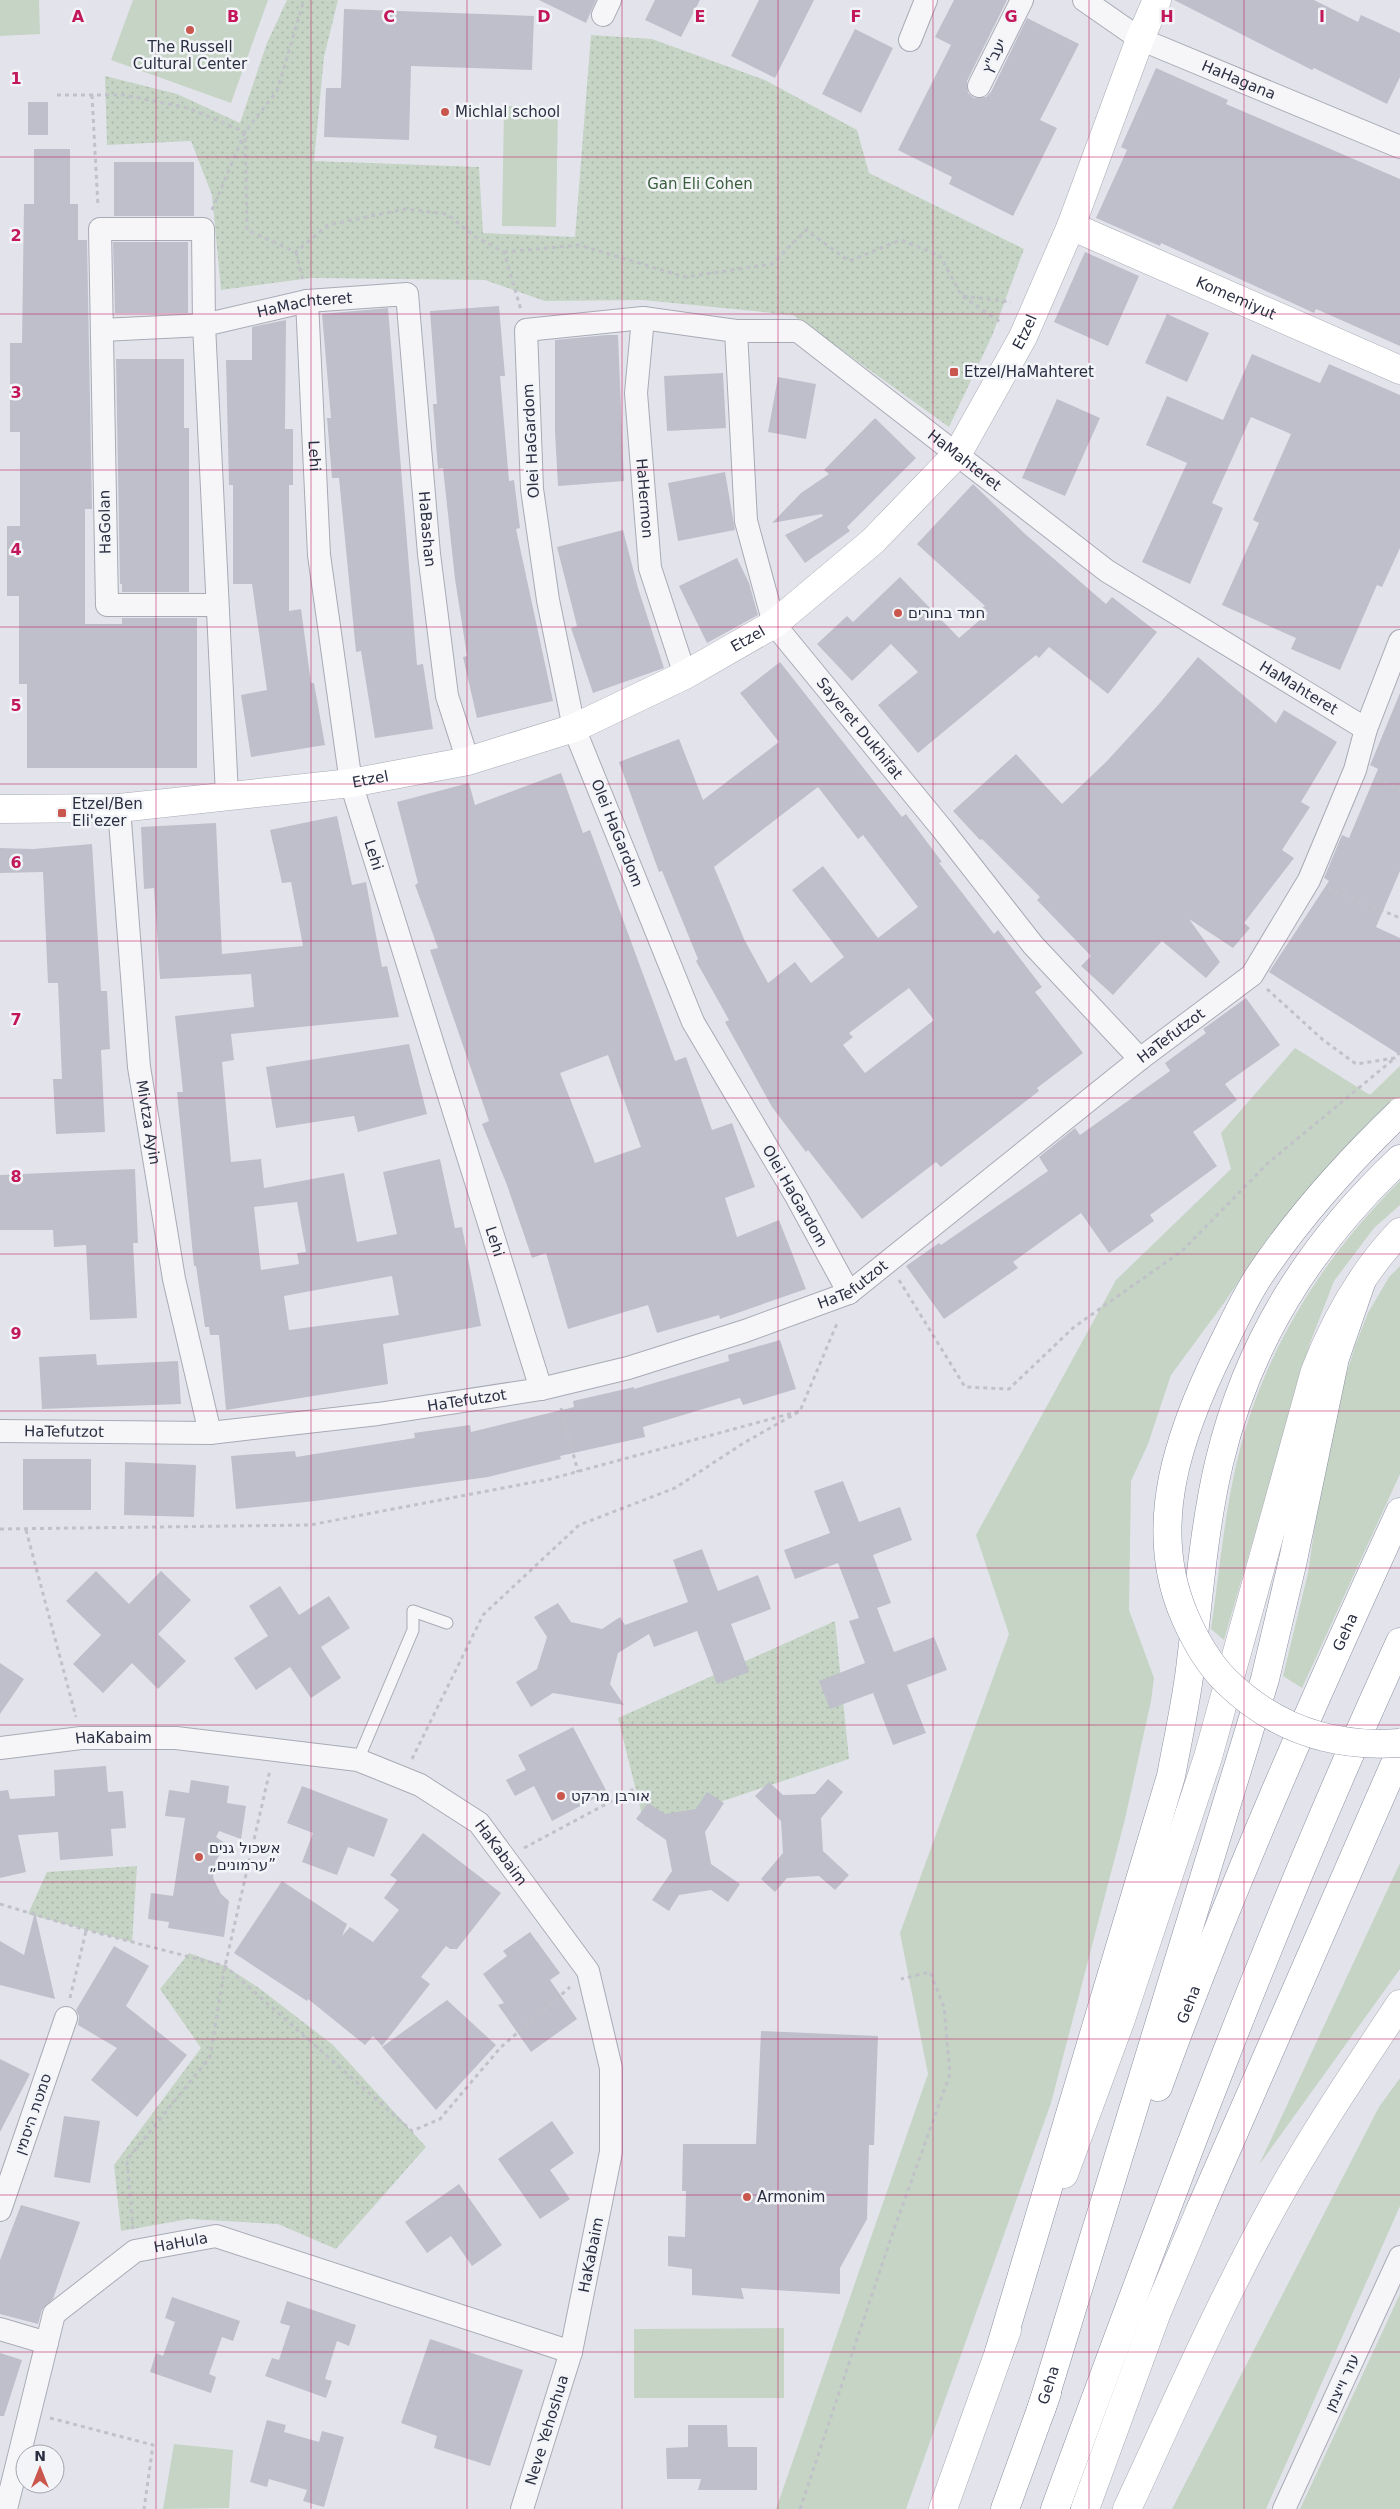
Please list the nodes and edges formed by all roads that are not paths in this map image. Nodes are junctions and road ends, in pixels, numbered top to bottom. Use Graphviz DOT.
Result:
graph roads {
  1 [pos="926,0"];
  2 [pos="1022,0"];
  3 [pos="1084,0"];
  4 [pos="1157,0"];
  5 [pos="1140,39"];
  6 [pos="910,40"];
  7 [pos="979,86"];
  8 [pos="1400,147"];
  9 [pos="1071,226"];
  10 [pos="407,294"];
  11 [pos="307,301"];
  12 [pos="642,318"];
  13 [pos="204,325"];
  14 [pos="102,330"];
  15 [pos="526,330"];
  16 [pos="736,331"];
  17 [pos="1400,370"];
  18 [pos="958,453"];
  19 [pos="216,605"];
  20 [pos="774,624"];
  21 [pos="1400,641"];
  22 [pos="685,675"];
  23 [pos="574,728"];
  24 [pos="1366,729"];
  25 [pos="468,761"];
  26 [pos="351,783"];
  27 [pos="227,795"];
  28 [pos="0,808"];
  29 [pos="119,808"];
  30 [pos="1140,1059"];
  31 [pos="1400,1112"];
  32 [pos="1400,1159"];
  33 [pos="1400,1232"];
  34 [pos="1362,1280"];
  35 [pos="849,1293"];
  36 [pos="548,1387"];
  37 [pos="0,1431"];
  38 [pos="210,1434"];
  39 [pos="1400,1512"];
  40 [pos="447,1623"];
  41 [pos="1400,1642"];
  42 [pos="1400,1743"];
  43 [pos="0,1748"];
  44 [pos="1400,1752"];
  45 [pos="358,1760"];
  46 [pos="1400,1794"];
  47 [pos="1400,2004"];
  48 [pos="66,2018"];
  49 [pos="1201,2208"];
  50 [pos="0,2210"];
  51 [pos="1400,2258"];
  52 [pos="0,2329"];
  53 [pos="47,2343"];
  54 [pos="571,2352"];
  55 [pos="999,2352"];
  56 [pos="1041,2410"];
  57 [pos="6,2509"];
  58 [pos="522,2509"];
  59 [pos="943,2509"];
  60 [pos="1005,2509"];
  61 [pos="1056,2509"];
  62 [pos="1085,2509"];
  63 [pos="1127,2509"];
  64 [pos="1284,2509"];
  1 -- 6 [label="street"];
  2 -- 7 [label="street, יעב\"ץ"];
  3 -- 5 [label="street, HaHagana"];
  4 -- 5 [label="main road, Etzel"];
  5 -- 8 [label="street, HaHagana"];
  5 -- 9 [label="main road, Etzel"];
  9 -- 17 [label="main road, Komemiyut"];
  9 -- 18 [label="main road, Etzel"];
  10 -- 11 [label="street, HaMachteret"];
  10 -- 25 [label="street, HaBashan"];
  11 -- 13 [label="street, HaMachteret"];
  11 -- 26 [label="street, Lehi"];
  12 -- 15 [label="street, HaMahteret"];
  12 -- 16 [label="street, HaMahteret"];
  12 -- 22 [label="street, HaHermon"];
  13 -- 14 [label="street"];
  13 -- 14 [label="street, HaGolan"];
  13 -- 19 [label="street"];
  14 -- 19 [label="street, HaGolan"];
  15 -- 23 [label="street, Olei HaGardom"];
  16 -- 18 [label="street, HaMahteret"];
  16 -- 20 [label="street, Sayeret Dukhifat"];
  18 -- 20 [label="main road, Etzel"];
  18 -- 24 [label="street, HaMahteret"];
  19 -- 27 [label="street"];
  20 -- 22 [label="main road, Etzel"];
  20 -- 30 [label="street, Sayeret Dukhifat"];
  21 -- 24 [label="street, HaTefutzot"];
  22 -- 23 [label="main road, Etzel"];
  23 -- 25 [label="main road, Etzel"];
  23 -- 35 [label="street, Olei HaGardom"];
  24 -- 30 [label="street, HaTefutzot"];
  25 -- 26 [label="main road, Etzel"];
  26 -- 27 [label="main road, Etzel"];
  26 -- 36 [label="street, Lehi"];
  27 -- 29 [label="main road, Etzel"];
  28 -- 29 [label="main road, Etzel"];
  29 -- 38 [label="street, Mivtza Ayin"];
  30 -- 35 [label="street, HaTefutzot"];
  31 -- 42 [label="main road, bridge"];
  32 -- 55 [label="main road"];
  33 -- 34 [label="main road"];
  34 -- 55 [label="main road"];
  34 -- 56 [label="main road"];
  35 -- 36 [label="street, HaTefutzot"];
  36 -- 38 [label="street, HaTefutzot"];
  37 -- 38 [label="street, HaTefutzot"];
  39 -- 56 [label="main road, Geha"];
  40 -- 45 [label="lane"];
  41 -- 61 [label="main road"];
  43 -- 45 [label="street, HaKabaim"];
  44 -- 49 [label="main road"];
  45 -- 54 [label="street, HaKabaim"];
  46 -- 49 [label="main road"];
  47 -- 63 [label="main road"];
  48 -- 50 [label="street, סמטת היסמין"];
  49 -- 62 [label="main road"];
  51 -- 64 [label="street, עזר וייצמן"];
  52 -- 53 [label="street"];
  53 -- 54 [label="street, HaHula"];
  53 -- 57 [label="street, HaHula"];
  54 -- 58 [label="street, Neve Yehoshua"];
  55 -- 59 [label="main road"];
  56 -- 60 [label="main road, Geha"];
}
